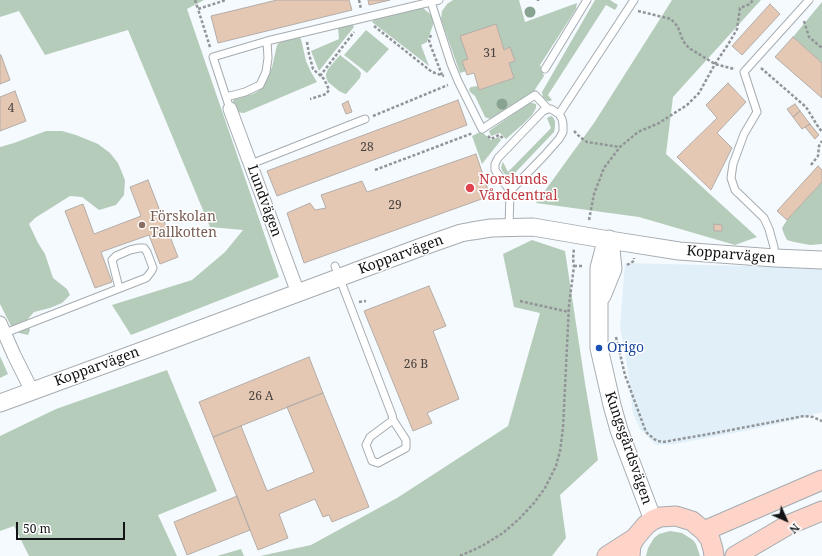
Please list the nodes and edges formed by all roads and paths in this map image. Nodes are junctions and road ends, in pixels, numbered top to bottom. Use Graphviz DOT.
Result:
graph roads {
  1 [pos="195,0"];
  2 [pos="226,0"];
  3 [pos="358,0"];
  4 [pos="439,0"];
  5 [pos="587,0"];
  6 [pos="634,0"];
  7 [pos="754,0"];
  8 [pos="809,0"];
  9 [pos="431,2"];
  10 [pos="630,7"];
  11 [pos="198,9"];
  12 [pos="797,13"];
  13 [pos="364,18"];
  14 [pos="306,32"];
  15 [pos="266,41"];
  16 [pos="822,48"];
  17 [pos="213,57"];
  18 [pos="754,62"];
  19 [pos="715,64"];
  20 [pos="545,69"];
  21 [pos="744,72"];
  22 [pos="320,76"];
  23 [pos="458,81"];
  24 [pos="310,99"];
  25 [pos="228,103"];
  26 [pos="548,109"];
  27 [pos="559,114"];
  28 [pos="365,119"];
  29 [pos="563,124"];
  30 [pos="483,131"];
  31 [pos="822,132"];
  32 [pos="504,139"];
  33 [pos="822,141"];
  34 [pos="620,147"];
  35 [pos="251,164"];
  36 [pos="811,165"];
  37 [pos="375,170"];
  38 [pos="510,191"];
  39 [pos="589,220"];
  40 [pos="509,227"];
  41 [pos="609,240"];
  42 [pos="775,258"];
  43 [pos="822,260"];
  44 [pos="574,266"];
  45 [pos="337,272"];
  46 [pos="119,288"];
  47 [pos="298,293"];
  48 [pos="520,301"];
  49 [pos="569,312"];
  50 [pos="2,328"];
  51 [pos="615,331"];
  52 [pos="32,391"];
  53 [pos="0,403"];
  54 [pos="393,420"];
  55 [pos="822,421"];
  56 [pos="822,480"];
  57 [pos="822,511"];
  58 [pos="653,520"];
  59 [pos="704,531"];
  60 [pos="634,538"];
  61 [pos="460,556"];
  62 [pos="607,556"];
  63 [pos="630,556"];
  64 [pos="714,556"];
  65 [pos="735,556"];
  1 -- 11 [label="path"];
  2 -- 11 [label="path"];
  3 -- 13 [label="path"];
  4 -- 9 [label="lane"];
  5 -- 20 [label="lane"];
  6 -- 10 [label="lane"];
  7 -- 19 [label="path"];
  8 -- 12 [label="lane"];
  9 -- 13 [label="lane"];
  9 -- 23 [label="lane"];
  10 -- 19 [label="path"];
  10 -- 27 [label="lane"];
  11 -- 17 [label="path"];
  12 -- 16 [label="path"];
  12 -- 18 [label="lane"];
  13 -- 14 [label="lane"];
  13 -- 22 [label="path"];
  13 -- 23 [label="path"];
  14 -- 15 [label="lane"];
  14 -- 22 [label="path"];
  15 -- 17 [label="lane"];
  15 -- 25 [label="lane"];
  17 -- 25 [label="lane"];
  18 -- 21 [label="lane"];
  18 -- 31 [label="path"];
  19 -- 21 [label="path"];
  19 -- 34 [label="path"];
  21 -- 42 [label="lane"];
  22 -- 24 [label="path"];
  23 -- 28 [label="path"];
  23 -- 30 [label="lane"];
  25 -- 35 [label="street, Lundvägen"];
  26 -- 27 [label="lane"];
  26 -- 30 [label="lane"];
  26 -- 38 [label="lane"];
  27 -- 29 [label="lane"];
  28 -- 35 [label="lane"];
  29 -- 34 [label="path"];
  29 -- 38 [label="lane"];
  30 -- 32 [label="path"];
  30 -- 37 [label="path"];
  33 -- 36 [label="path"];
  34 -- 39 [label="path"];
  35 -- 47 [label="street, Lundvägen"];
  38 -- 40 [label="lane"];
  40 -- 41 [label="street, Kopparvägen"];
  40 -- 45 [label="street, Kopparvägen"];
  41 -- 42 [label="street, Kopparvägen"];
  41 -- 58 [label="street, Kungsgårdsvägen"];
  42 -- 43 [label="street, Kopparvägen"];
  44 -- 49 [label="path"];
  45 -- 47 [label="street, Kopparvägen"];
  45 -- 54 [label="lane"];
  46 -- 46 [label="lane"];
  46 -- 50 [label="lane"];
  47 -- 52 [label="street, Kopparvägen"];
  48 -- 49 [label="path"];
  49 -- 61 [label="path"];
  50 -- 52 [label="street"];
  51 -- 55 [label="path"];
  52 -- 53 [label="street, Kopparvägen"];
  54 -- 54 [label="lane"];
  56 -- 59 [label="main road"];
  57 -- 65 [label="main road"];
  58 -- 59 [label="main road"];
  58 -- 60 [label="main road"];
  59 -- 64 [label="main road"];
  60 -- 62 [label="main road"];
  60 -- 63 [label="main road"];
}
